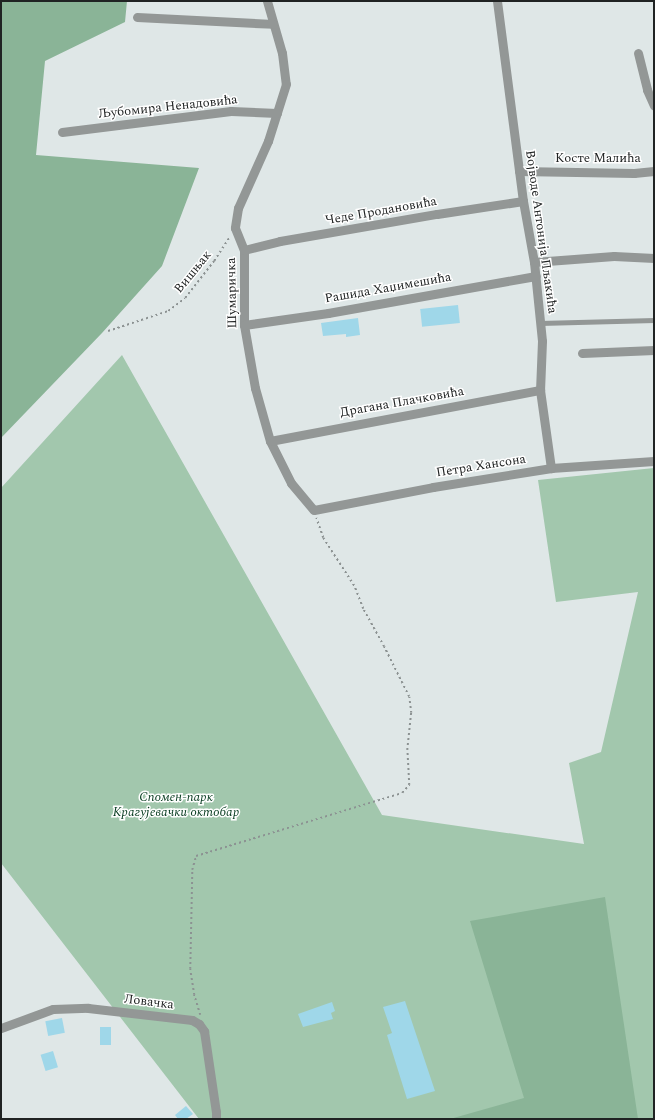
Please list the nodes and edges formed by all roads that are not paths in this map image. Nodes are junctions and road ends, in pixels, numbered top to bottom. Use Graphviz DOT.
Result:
graph roads {
  1 [pos="267,1"];
  2 [pos="497,1"];
  3 [pos="138,17"];
  4 [pos="273,24"];
  5 [pos="638,52"];
  6 [pos="654,106"];
  7 [pos="277,112"];
  8 [pos="62,132"];
  9 [pos="519,171"];
  10 [pos="654,171"];
  11 [pos="523,201"];
  12 [pos="244,250"];
  13 [pos="654,258"];
  14 [pos="534,262"];
  15 [pos="536,276"];
  16 [pos="654,320"];
  17 [pos="540,323"];
  18 [pos="244,325"];
  19 [pos="654,350"];
  20 [pos="582,353"];
  21 [pos="540,390"];
  22 [pos="270,441"];
  23 [pos="654,461"];
  24 [pos="551,468"];
  25 [pos="314,510"];
  26 [pos="1,1028"];
  27 [pos="216,1115"];
  28 [pos="209,1119"];
  1 -- 4 [label="street"];
  2 -- 9 [label="street, Војводе Антонија Пљакића"];
  3 -- 4 [label="street"];
  4 -- 7 [label="street"];
  5 -- 6 [label="street"];
  7 -- 8 [label="street, Љубомира Ненадовића"];
  7 -- 12 [label="street, Шумаричка"];
  9 -- 10 [label="street, Косте Малића"];
  9 -- 11 [label="street, Војводе Антонија Пљакића"];
  11 -- 12 [label="street, Чеде Продановића"];
  11 -- 14 [label="street, Војводе Антонија Пљакића"];
  12 -- 18 [label="street, Шумаричка"];
  13 -- 14 [label="street"];
  14 -- 15 [label="street, Војводе Антонија Пљакића"];
  15 -- 17 [label="street, Војводе Антонија Пљакића"];
  15 -- 18 [label="street, Рашида Хаџимешића"];
  16 -- 17 [label="lane"];
  17 -- 21 [label="street, Војводе Антонија Пљакића"];
  18 -- 22 [label="street, Шумаричка"];
  19 -- 20 [label="street"];
  21 -- 22 [label="street, Драгана Плачковића"];
  21 -- 24 [label="street, Војводе Антонија Пљакића"];
  22 -- 25 [label="street, Шумаричка"];
  23 -- 24 [label="street, Петра Хансона"];
  24 -- 25 [label="street, Петра Хансона"];
  26 -- 27 [label="street, Ловачка"];
  27 -- 28 [label="street"];
}
